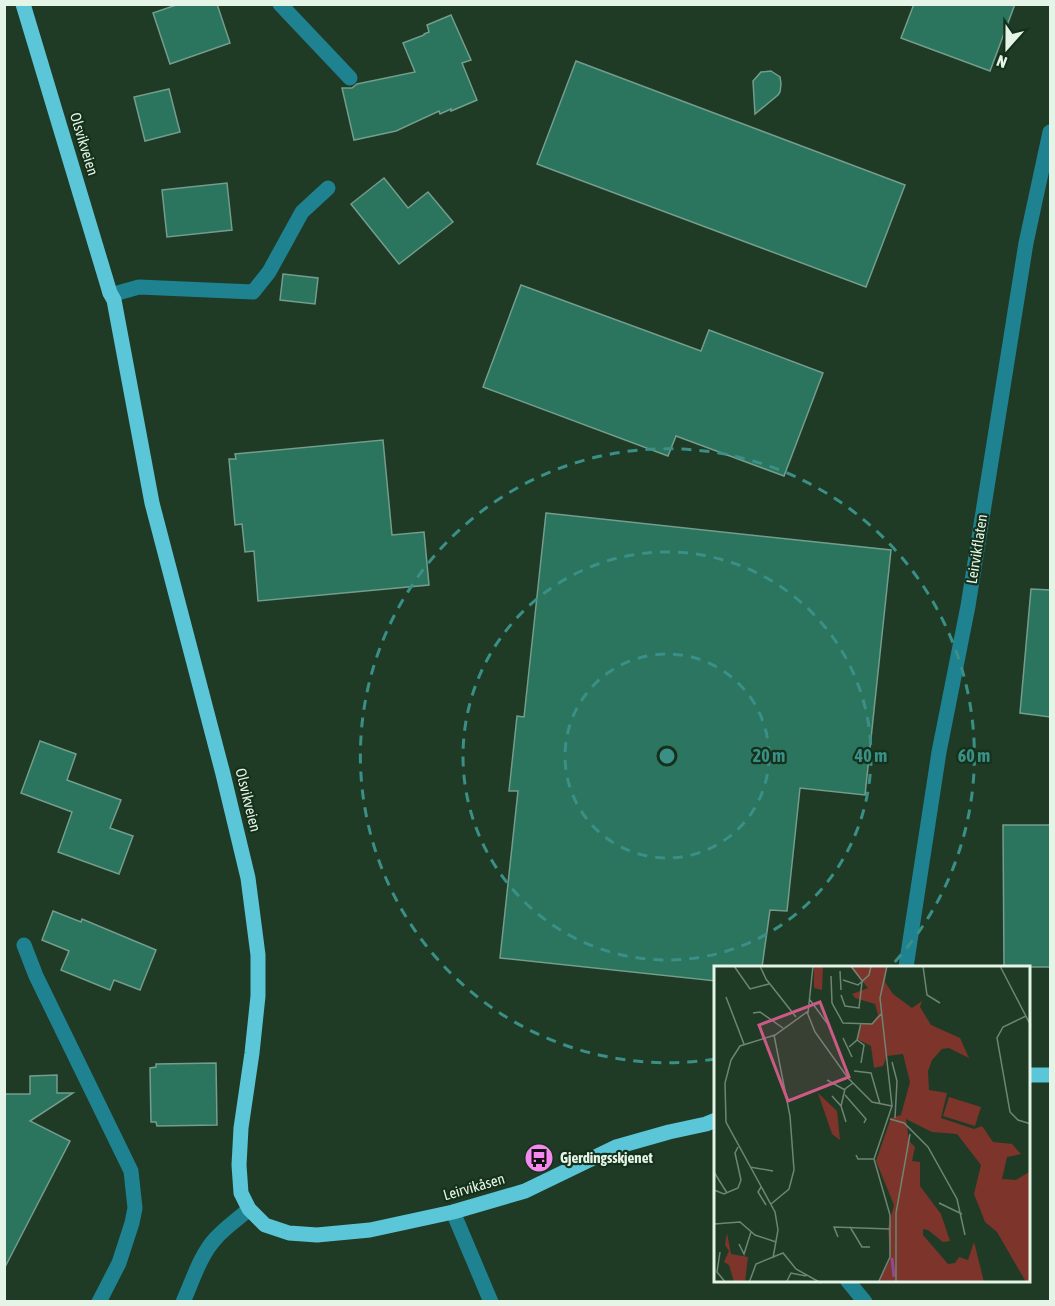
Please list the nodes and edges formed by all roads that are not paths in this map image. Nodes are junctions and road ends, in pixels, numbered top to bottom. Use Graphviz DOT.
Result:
graph roads {
  1 [pos="23,4"];
  2 [pos="280,4"];
  3 [pos="350,78"];
  4 [pos="1050,132"];
  5 [pos="328,188"];
  6 [pos="110,293"];
  7 [pos="24,945"];
  8 [pos="906,966"];
  9 [pos="1031,1075"];
  10 [pos="1050,1076"];
  11 [pos="713,1124"];
  12 [pos="249,1209"];
  13 [pos="453,1212"];
  14 [pos="848,1282"];
  15 [pos="99,1302"];
  16 [pos="183,1302"];
  17 [pos="491,1302"];
  18 [pos="865,1302"];
  1 -- 6 [label="main road, Olsvikveien"];
  2 -- 3 [label="street"];
  4 -- 8 [label="street, Leirvikflaten"];
  5 -- 6 [label="street"];
  6 -- 12 [label="main road, Olsvikveien"];
  7 -- 15 [label="street"];
  9 -- 10 [label="main road"];
  11 -- 13 [label="main road, Leirvikåsen"];
  12 -- 13 [label="main road, Leirvikåsen"];
  12 -- 16 [label="street"];
  13 -- 17 [label="street"];
  14 -- 18 [label="street"];
}
